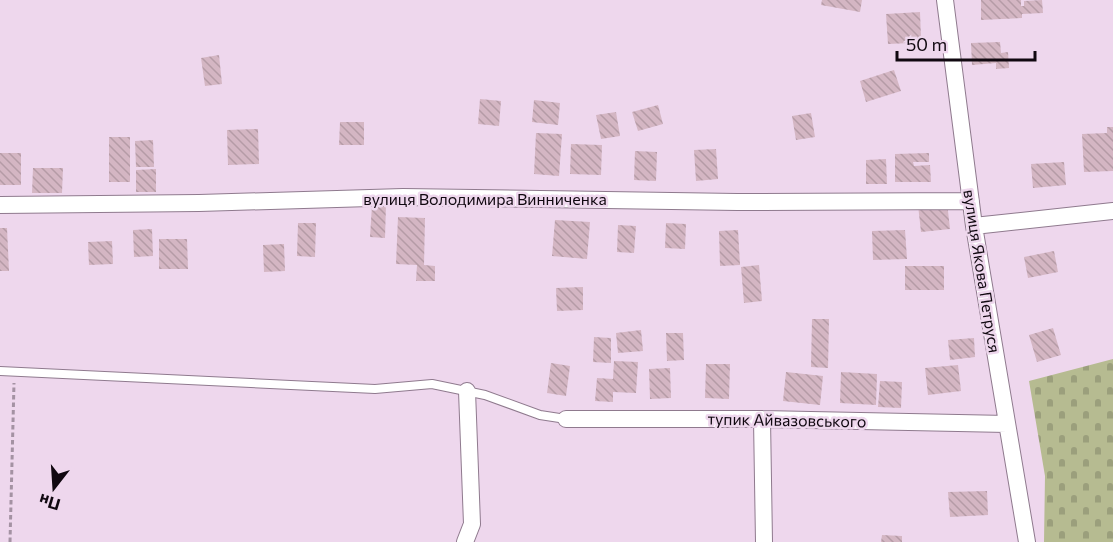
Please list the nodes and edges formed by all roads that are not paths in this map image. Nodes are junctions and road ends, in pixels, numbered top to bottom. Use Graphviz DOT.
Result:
graph roads {
  1 [pos="945,0"];
  2 [pos="971,201"];
  3 [pos="0,205"];
  4 [pos="1113,211"];
  5 [pos="974,226"];
  6 [pos="0,371"];
  7 [pos="467,391"];
  8 [pos="566,419"];
  9 [pos="762,419"];
  10 [pos="1007,424"];
  11 [pos="465,542"];
  12 [pos="765,542"];
  13 [pos="1027,542"];
  1 -- 2 [label="street, вулиця Якова Петруся"];
  2 -- 3 [label="street, вулиця Володимира Винниченка"];
  2 -- 5 [label="street, вулиця Якова Петруся"];
  4 -- 5 [label="street"];
  5 -- 10 [label="street, вулиця Якова Петруся"];
  6 -- 7 [label="lane"];
  7 -- 8 [label="lane"];
  7 -- 11 [label="street"];
  8 -- 9 [label="street, тупик Айвазовського"];
  9 -- 10 [label="street, тупик Айвазовського"];
  9 -- 12 [label="street"];
  10 -- 13 [label="street, вулиця Якова Петруся"];
}
